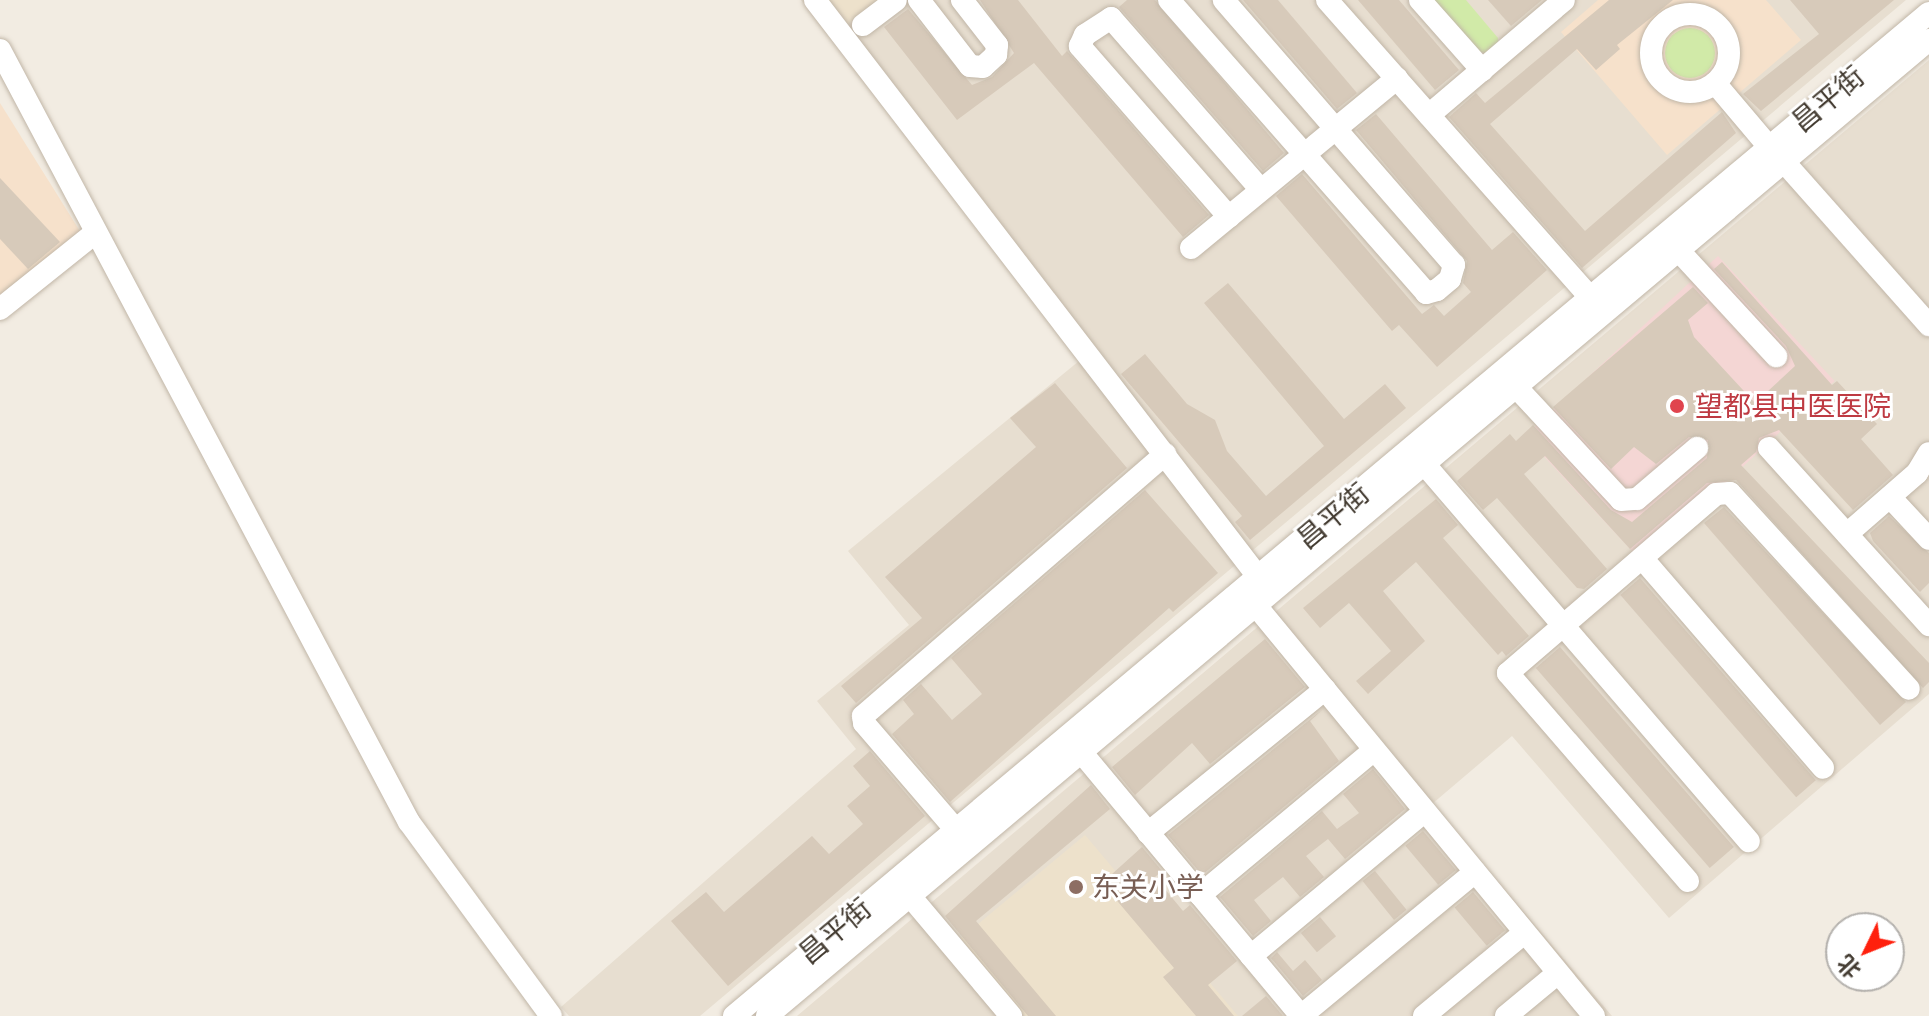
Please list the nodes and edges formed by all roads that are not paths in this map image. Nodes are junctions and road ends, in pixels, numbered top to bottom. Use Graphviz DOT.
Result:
graph roads {
  1 [pos="815,0"];
  2 [pos="896,0"];
  3 [pos="919,0"];
  4 [pos="962,0"];
  5 [pos="1169,0"];
  6 [pos="1224,0"];
  7 [pos="1327,0"];
  8 [pos="1420,0"];
  9 [pos="1560,1"];
  10 [pos="1929,13"];
  11 [pos="863,25"];
  12 [pos="1929,40"];
  13 [pos="2,61"];
  14 [pos="1482,70"];
  15 [pos="1397,78"];
  16 [pos="1715,83"];
  17 [pos="1429,115"];
  18 [pos="1336,128"];
  19 [pos="1304,154"];
  20 [pos="1778,156"];
  21 [pos="1261,190"];
  22 [pos="1229,217"];
  23 [pos="96,232"];
  24 [pos="1191,248"];
  25 [pos="1680,252"];
  26 [pos="1592,300"];
  27 [pos="0,309"];
  28 [pos="1929,325"];
  29 [pos="1776,356"];
  30 [pos="1518,389"];
  31 [pos="1697,448"];
  32 [pos="1769,448"];
  33 [pos="1929,453"];
  34 [pos="1165,454"];
  35 [pos="1426,466"];
  36 [pos="1890,497"];
  37 [pos="1847,534"];
  38 [pos="1929,539"];
  39 [pos="1642,558"];
  40 [pos="1259,578"];
  41 [pos="1257,607"];
  42 [pos="1563,625"];
  43 [pos="1929,625"];
  44 [pos="1325,689"];
  45 [pos="1909,689"];
  46 [pos="1374,750"];
  47 [pos="1082,753"];
  48 [pos="1823,768"];
  49 [pos="1425,811"];
  50 [pos="956,830"];
  51 [pos="1148,833"];
  52 [pos="1749,841"];
  53 [pos="1475,872"];
  54 [pos="1688,881"];
  55 [pos="1200,895"];
  56 [pos="910,896"];
  57 [pos="1524,933"];
  58 [pos="1251,956"];
  59 [pos="1558,973"];
  60 [pos="551,1016"];
  61 [pos="734,1016"];
  62 [pos="767,1016"];
  63 [pos="1011,1016"];
  64 [pos="1301,1016"];
  65 [pos="1424,1016"];
  66 [pos="1506,1016"];
  67 [pos="1594,1016"];
  1 -- 34 [label="street"];
  2 -- 11 [label="street"];
  3 -- 4 [label="street"];
  5 -- 19 [label="street"];
  6 -- 18 [label="street"];
  7 -- 15 [label="street"];
  8 -- 14 [label="street"];
  9 -- 14 [label="street"];
  10 -- 20 [label="street, 昌平街"];
  12 -- 20 [label="street, 昌平街"];
  13 -- 23 [label="street"];
  14 -- 17 [label="street"];
  15 -- 17 [label="street"];
  15 -- 18 [label="street"];
  16 -- 20 [label="street"];
  17 -- 26 [label="street"];
  18 -- 19 [label="street"];
  18 -- 19 [label="street"];
  19 -- 21 [label="street"];
  20 -- 25 [label="street, 昌平街"];
  20 -- 26 [label="street, 昌平街"];
  20 -- 28 [label="street"];
  21 -- 22 [label="street"];
  21 -- 22 [label="street"];
  22 -- 24 [label="street"];
  23 -- 27 [label="street"];
  23 -- 60 [label="street"];
  25 -- 29 [label="street"];
  25 -- 30 [label="street, 昌平街"];
  26 -- 40 [label="street, 昌平街"];
  30 -- 31 [label="street"];
  30 -- 35 [label="street, 昌平街"];
  32 -- 37 [label="street"];
  33 -- 36 [label="street"];
  34 -- 40 [label="street"];
  34 -- 50 [label="street"];
  35 -- 41 [label="street, 昌平街"];
  35 -- 42 [label="street"];
  36 -- 37 [label="street"];
  36 -- 38 [label="street"];
  37 -- 43 [label="street"];
  39 -- 42 [label="street"];
  39 -- 45 [label="street"];
  39 -- 48 [label="street"];
  40 -- 50 [label="street, 昌平街"];
  41 -- 44 [label="street"];
  41 -- 47 [label="street, 昌平街"];
  42 -- 52 [label="street"];
  42 -- 54 [label="street"];
  44 -- 46 [label="street"];
  44 -- 51 [label="street"];
  46 -- 49 [label="street"];
  46 -- 55 [label="street"];
  47 -- 51 [label="street"];
  47 -- 56 [label="street, 昌平街"];
  49 -- 53 [label="street"];
  49 -- 58 [label="street"];
  50 -- 61 [label="street, 昌平街"];
  51 -- 55 [label="street"];
  53 -- 57 [label="street"];
  53 -- 64 [label="street"];
  55 -- 58 [label="street"];
  56 -- 62 [label="street, 昌平街"];
  56 -- 63 [label="street"];
  57 -- 59 [label="street"];
  57 -- 65 [label="street"];
  58 -- 64 [label="street"];
  59 -- 66 [label="street"];
  59 -- 67 [label="street"];
}
